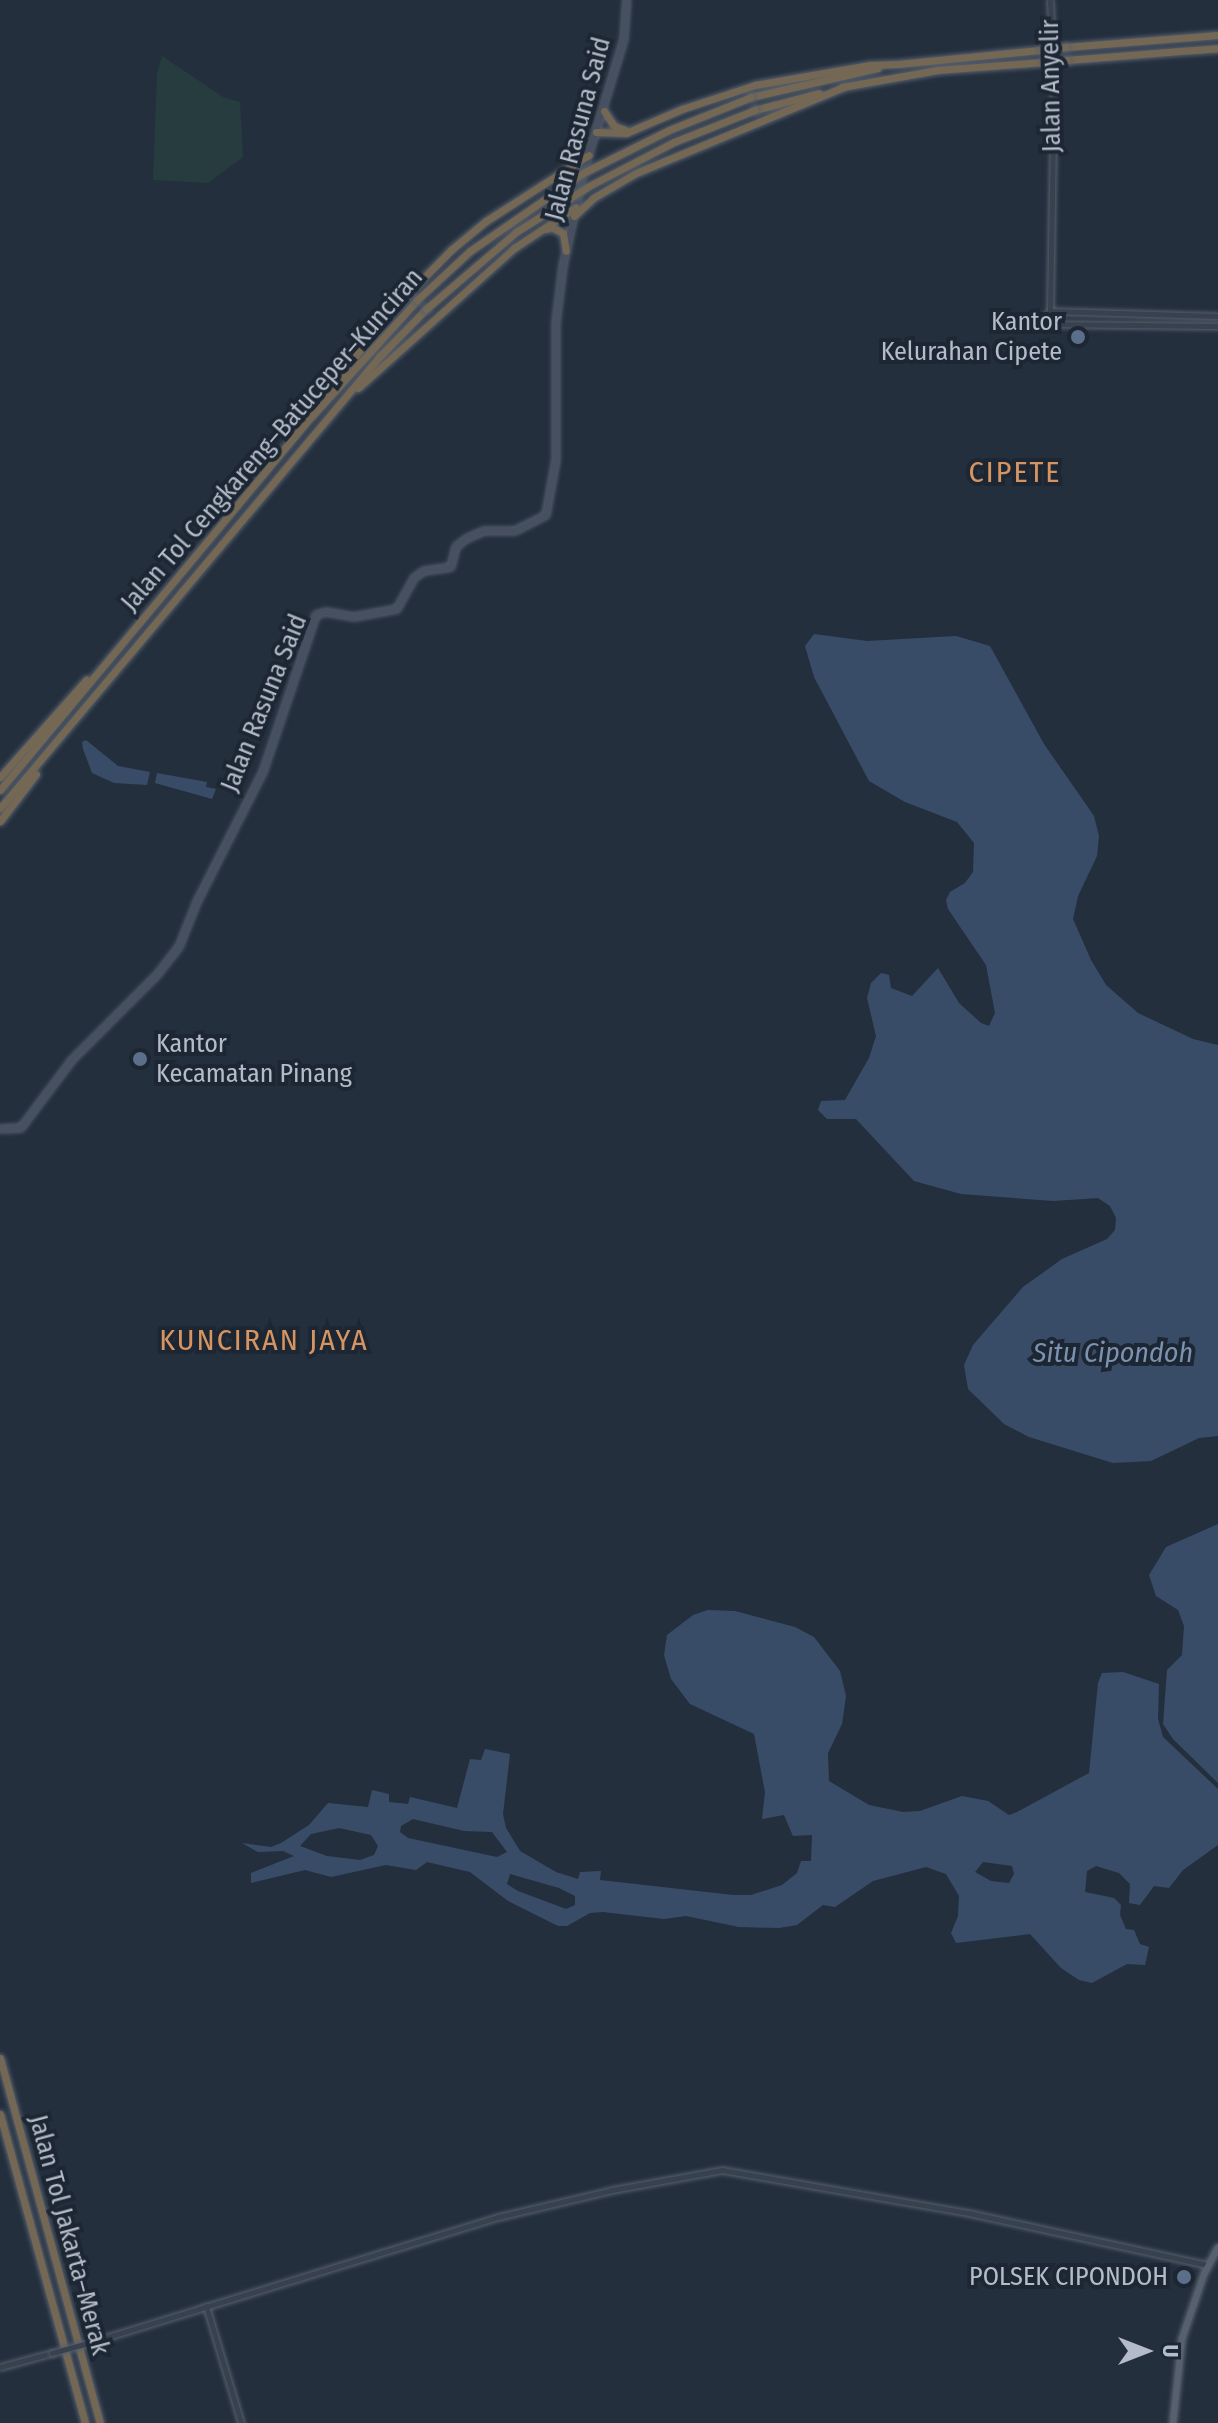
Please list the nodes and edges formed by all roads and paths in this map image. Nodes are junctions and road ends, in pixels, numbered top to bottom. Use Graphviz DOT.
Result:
graph roads {
  1 [pos="627,0"];
  2 [pos="1050,0"];
  3 [pos="1218,35"];
  4 [pos="1218,48"];
  5 [pos="901,64"];
  6 [pos="844,87"];
  7 [pos="604,111"];
  8 [pos="633,131"];
  9 [pos="596,132"];
  10 [pos="589,155"];
  11 [pos="566,168"];
  12 [pos="583,174"];
  13 [pos="579,193"];
  14 [pos="593,198"];
  15 [pos="576,207"];
  16 [pos="574,216"];
  17 [pos="540,230"];
  18 [pos="566,251"];
  19 [pos="1050,311"];
  20 [pos="1218,316"];
  21 [pos="1218,326"];
  22 [pos="333,412"];
  23 [pos="312,416"];
  24 [pos="105,661"];
  25 [pos="62,736"];
  26 [pos="0,777"];
  27 [pos="0,790"];
  28 [pos="0,808"];
  29 [pos="0,821"];
  30 [pos="0,1129"];
  31 [pos="0,2058"];
  32 [pos="0,2114"];
  33 [pos="1218,2248"];
  34 [pos="1208,2265"];
  35 [pos="206,2306"];
  36 [pos="0,2367"];
  37 [pos="85,2423"];
  38 [pos="100,2423"];
  39 [pos="241,2423"];
  40 [pos="1173,2423"];
  1 -- 7 [label="main road, Jalan Rasuna Said"];
  2 -- 19 [label="street, Jalan Anyelir"];
  3 -- 5 [label="highway, Jalan Tol Cengkareng–Batuceper–Kunciran, bridge"];
  4 -- 6 [label="highway, Jalan Tol Cengkareng–Batuceper–Kunciran, bridge"];
  5 -- 8 [label="highway"];
  5 -- 23 [label="highway, Jalan Tol Cengkareng–Batuceper–Kunciran, bridge"];
  6 -- 14 [label="highway"];
  6 -- 22 [label="highway, Jalan Tol Cengkareng–Batuceper–Kunciran, bridge"];
  7 -- 8 [label="highway"];
  7 -- 9 [label="main road, Jalan Rasuna Said"];
  8 -- 9 [label="highway"];
  9 -- 10 [label="main road, Jalan Rasuna Said"];
  10 -- 11 [label="highway"];
  10 -- 12 [label="main road, Jalan Rasuna Said"];
  11 -- 12 [label="highway"];
  11 -- 23 [label="highway"];
  12 -- 13 [label="main road, Jalan Rasuna Said"];
  13 -- 14 [label="highway"];
  13 -- 15 [label="main road, Jalan Rasuna Said"];
  14 -- 16 [label="highway"];
  15 -- 16 [label="main road, Jalan Rasuna Said"];
  15 -- 17 [label="highway"];
  16 -- 18 [label="main road, Jalan Rasuna Said"];
  17 -- 18 [label="highway"];
  17 -- 22 [label="highway"];
  18 -- 30 [label="main road, Jalan Rasuna Said"];
  19 -- 20 [label="street"];
  19 -- 21 [label="street"];
  22 -- 25 [label="highway, Jalan Tol Cengkareng–Batuceper–Kunciran"];
  23 -- 24 [label="highway, Jalan Tol Cengkareng–Batuceper–Kunciran"];
  24 -- 26 [label="highway"];
  24 -- 27 [label="highway, Jalan Tol Cengkareng–Batuceper–Kunciran"];
  25 -- 28 [label="highway"];
  25 -- 29 [label="highway"];
  31 -- 38 [label="highway, Jalan Tol Jakarta–Merak"];
  32 -- 37 [label="highway, Jalan Tol Jakarta–Merak"];
  33 -- 34 [label="main road"];
  34 -- 35 [label="street"];
  34 -- 40 [label="main road"];
  35 -- 36 [label="street, bridge"];
  35 -- 39 [label="street"];
}
